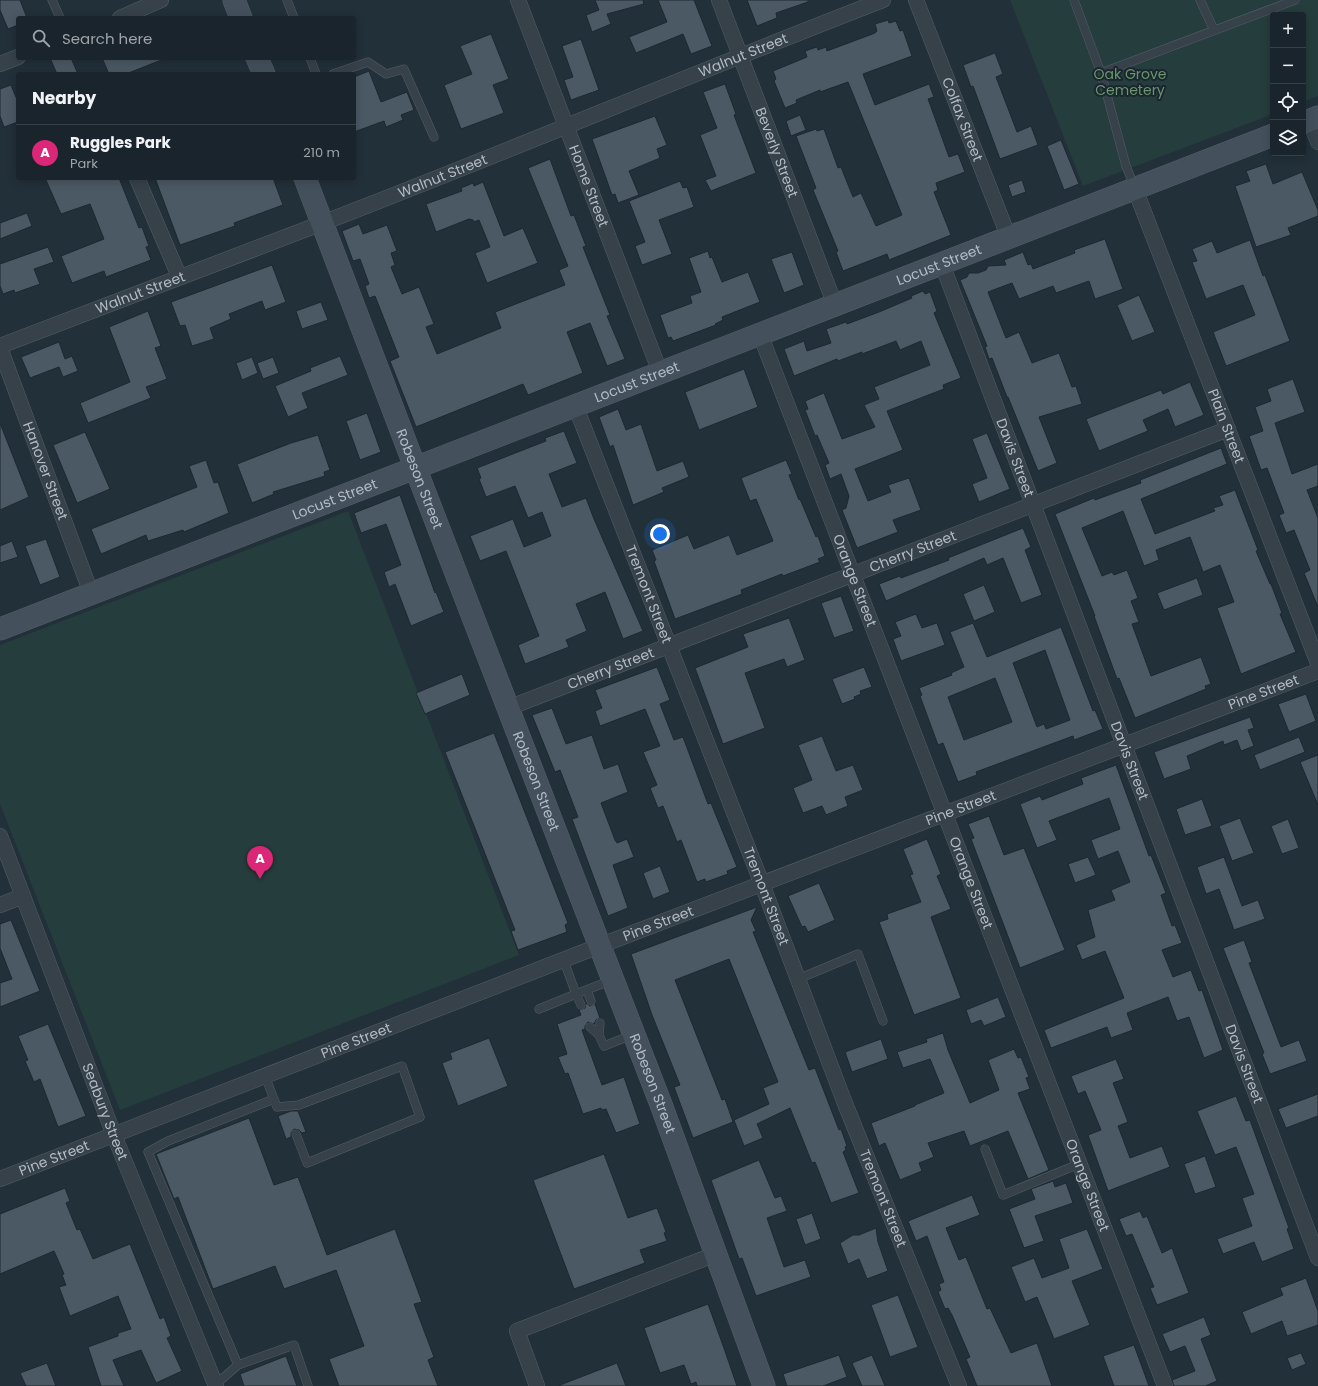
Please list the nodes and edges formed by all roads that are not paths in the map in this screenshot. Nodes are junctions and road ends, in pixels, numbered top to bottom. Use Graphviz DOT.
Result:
graph roads {
  1 [pos="52,0"];
  2 [pos="162,0"];
  3 [pos="234,0"];
  4 [pos="287,0"];
  5 [pos="518,0"];
  6 [pos="719,0"];
  7 [pos="883,0"];
  8 [pos="916,0"];
  9 [pos="1074,0"];
  10 [pos="1200,0"];
  11 [pos="1295,0"];
  12 [pos="59,16"];
  13 [pos="125,16"];
  14 [pos="240,16"];
  15 [pos="293,16"];
  16 [pos="1214,30"];
  17 [pos="740,55"];
  18 [pos="16,58"];
  19 [pos="258,60"];
  20 [pos="311,60"];
  21 [pos="0,64"];
  22 [pos="263,72"];
  23 [pos="315,72"];
  24 [pos="339,72"];
  25 [pos="1101,73"];
  26 [pos="1310,120"];
  27 [pos="566,126"];
  28 [pos="1270,136"];
  29 [pos="434,137"];
  30 [pos="1318,142"];
  31 [pos="138,180"];
  32 [pos="306,180"];
  33 [pos="1135,189"];
  34 [pos="323,222"];
  35 [pos="1008,238"];
  36 [pos="942,264"];
  37 [pos="179,276"];
  38 [pos="835,305"];
  39 [pos="760,334"];
  40 [pos="0,347"];
  41 [pos="660,372"];
  42 [pos="575,405"];
  43 [pos="1228,429"];
  44 [pos="414,467"];
  45 [pos="1033,505"];
  46 [pos="852,575"];
  47 [pos="91,593"];
  48 [pos="0,629"];
  49 [pos="670,646"];
  50 [pos="1318,664"];
  51 [pos="1318,671"];
  52 [pos="508,708"];
  53 [pos="1124,745"];
  54 [pos="944,814"];
  55 [pos="0,836"];
  56 [pos="762,884"];
  57 [pos="23,896"];
  58 [pos="0,905"];
  59 [pos="600,946"];
  60 [pos="564,961"];
  61 [pos="798,979"];
  62 [pos="613,980"];
  63 [pos="587,990"];
  64 [pos="576,994"];
  65 [pos="591,1000"];
  66 [pos="581,1004"];
  67 [pos="539,1009"];
  68 [pos="883,1021"];
  69 [pos="600,1023"];
  70 [pos="590,1027"];
  71 [pos="634,1034"];
  72 [pos="599,1035"];
  73 [pos="265,1076"];
  74 [pos="274,1099"];
  75 [pos="296,1134"];
  76 [pos="114,1135"];
  77 [pos="985,1149"];
  78 [pos="1079,1164"];
  79 [pos="0,1179"];
  80 [pos="716,1254"];
  81 [pos="1318,1258"];
  82 [pos="238,1364"];
  83 [pos="215,1386"];
  84 [pos="308,1386"];
  85 [pos="537,1386"];
  86 [pos="764,1386"];
  87 [pos="959,1386"];
  88 [pos="1165,1386"];
  1 -- 12 [label="lane"];
  2 -- 13 [label="street"];
  3 -- 14 [label="street"];
  4 -- 15 [label="lane"];
  5 -- 27 [label="street, Home Street"];
  6 -- 17 [label="street, Beverly Street"];
  7 -- 17 [label="street, Walnut Street"];
  8 -- 35 [label="street, Colfax Street"];
  9 -- 25 [label="lane"];
  10 -- 16 [label="lane"];
  11 -- 16 [label="lane"];
  16 -- 25 [label="lane"];
  17 -- 27 [label="street, Walnut Street"];
  17 -- 38 [label="street, Beverly Street"];
  18 -- 21 [label="street"];
  19 -- 22 [label="street"];
  20 -- 23 [label="lane"];
  24 -- 29 [label="lane"];
  25 -- 33 [label="lane"];
  26 -- 30 [label="street"];
  27 -- 34 [label="street, Walnut Street"];
  27 -- 41 [label="street, Home Street"];
  28 -- 33 [label="street, Locust Street"];
  31 -- 37 [label="street"];
  32 -- 34 [label="street, Robeson Street"];
  33 -- 35 [label="street, Locust Street"];
  33 -- 43 [label="street, Plain Street"];
  34 -- 37 [label="street, Walnut Street"];
  34 -- 44 [label="street, Robeson Street"];
  35 -- 36 [label="street, Locust Street"];
  36 -- 38 [label="street, Locust Street"];
  36 -- 45 [label="street, Davis Street"];
  37 -- 40 [label="street, Walnut Street"];
  38 -- 39 [label="street, Locust Street"];
  39 -- 41 [label="street, Locust Street"];
  39 -- 46 [label="street, Orange Street"];
  40 -- 47 [label="street, Hanover Street"];
  41 -- 42 [label="street, Locust Street"];
  42 -- 44 [label="street, Locust Street"];
  42 -- 49 [label="street, Tremont Street"];
  43 -- 45 [label="street, Cherry Street"];
  43 -- 50 [label="street, Plain Street"];
  44 -- 47 [label="street, Locust Street"];
  44 -- 52 [label="street, Robeson Street"];
  45 -- 46 [label="street, Cherry Street"];
  45 -- 53 [label="street, Davis Street"];
  46 -- 49 [label="street, Cherry Street"];
  46 -- 54 [label="street, Orange Street"];
  47 -- 48 [label="street, Locust Street"];
  49 -- 52 [label="street, Cherry Street"];
  49 -- 56 [label="street, Tremont Street"];
  51 -- 53 [label="street, Pine Street"];
  52 -- 59 [label="street, Robeson Street"];
  53 -- 54 [label="street, Pine Street"];
  53 -- 81 [label="street, Davis Street"];
  54 -- 56 [label="street, Pine Street"];
  54 -- 78 [label="street, Orange Street"];
  55 -- 57 [label="street, Seabury Street"];
  56 -- 59 [label="street, Pine Street"];
  56 -- 61 [label="street, Tremont Street"];
  57 -- 58 [label="street"];
  57 -- 76 [label="street, Seabury Street"];
  59 -- 60 [label="street, Pine Street"];
  59 -- 62 [label="street, Robeson Street"];
  60 -- 64 [label="lane"];
  60 -- 73 [label="street, Pine Street"];
  61 -- 68 [label="lane"];
  61 -- 87 [label="street, Tremont Street"];
  62 -- 63 [label="lane"];
  62 -- 71 [label="street, Robeson Street"];
  63 -- 64 [label="lane"];
  63 -- 65 [label="lane"];
  64 -- 66 [label="lane"];
  64 -- 67 [label="lane"];
  69 -- 72 [label="lane"];
  70 -- 72 [label="lane"];
  71 -- 72 [label="lane"];
  71 -- 80 [label="street, Robeson Street"];
  73 -- 74 [label="lane"];
  73 -- 76 [label="street, Pine Street"];
  74 -- 75 [label="lane"];
  74 -- 82 [label="lane"];
  76 -- 79 [label="street, Pine Street"];
  76 -- 83 [label="street, Seabury Street"];
  77 -- 78 [label="lane"];
  78 -- 88 [label="street, Orange Street"];
  80 -- 85 [label="street"];
  80 -- 86 [label="street, Robeson Street"];
  82 -- 83 [label="lane"];
  82 -- 84 [label="lane"];
}
